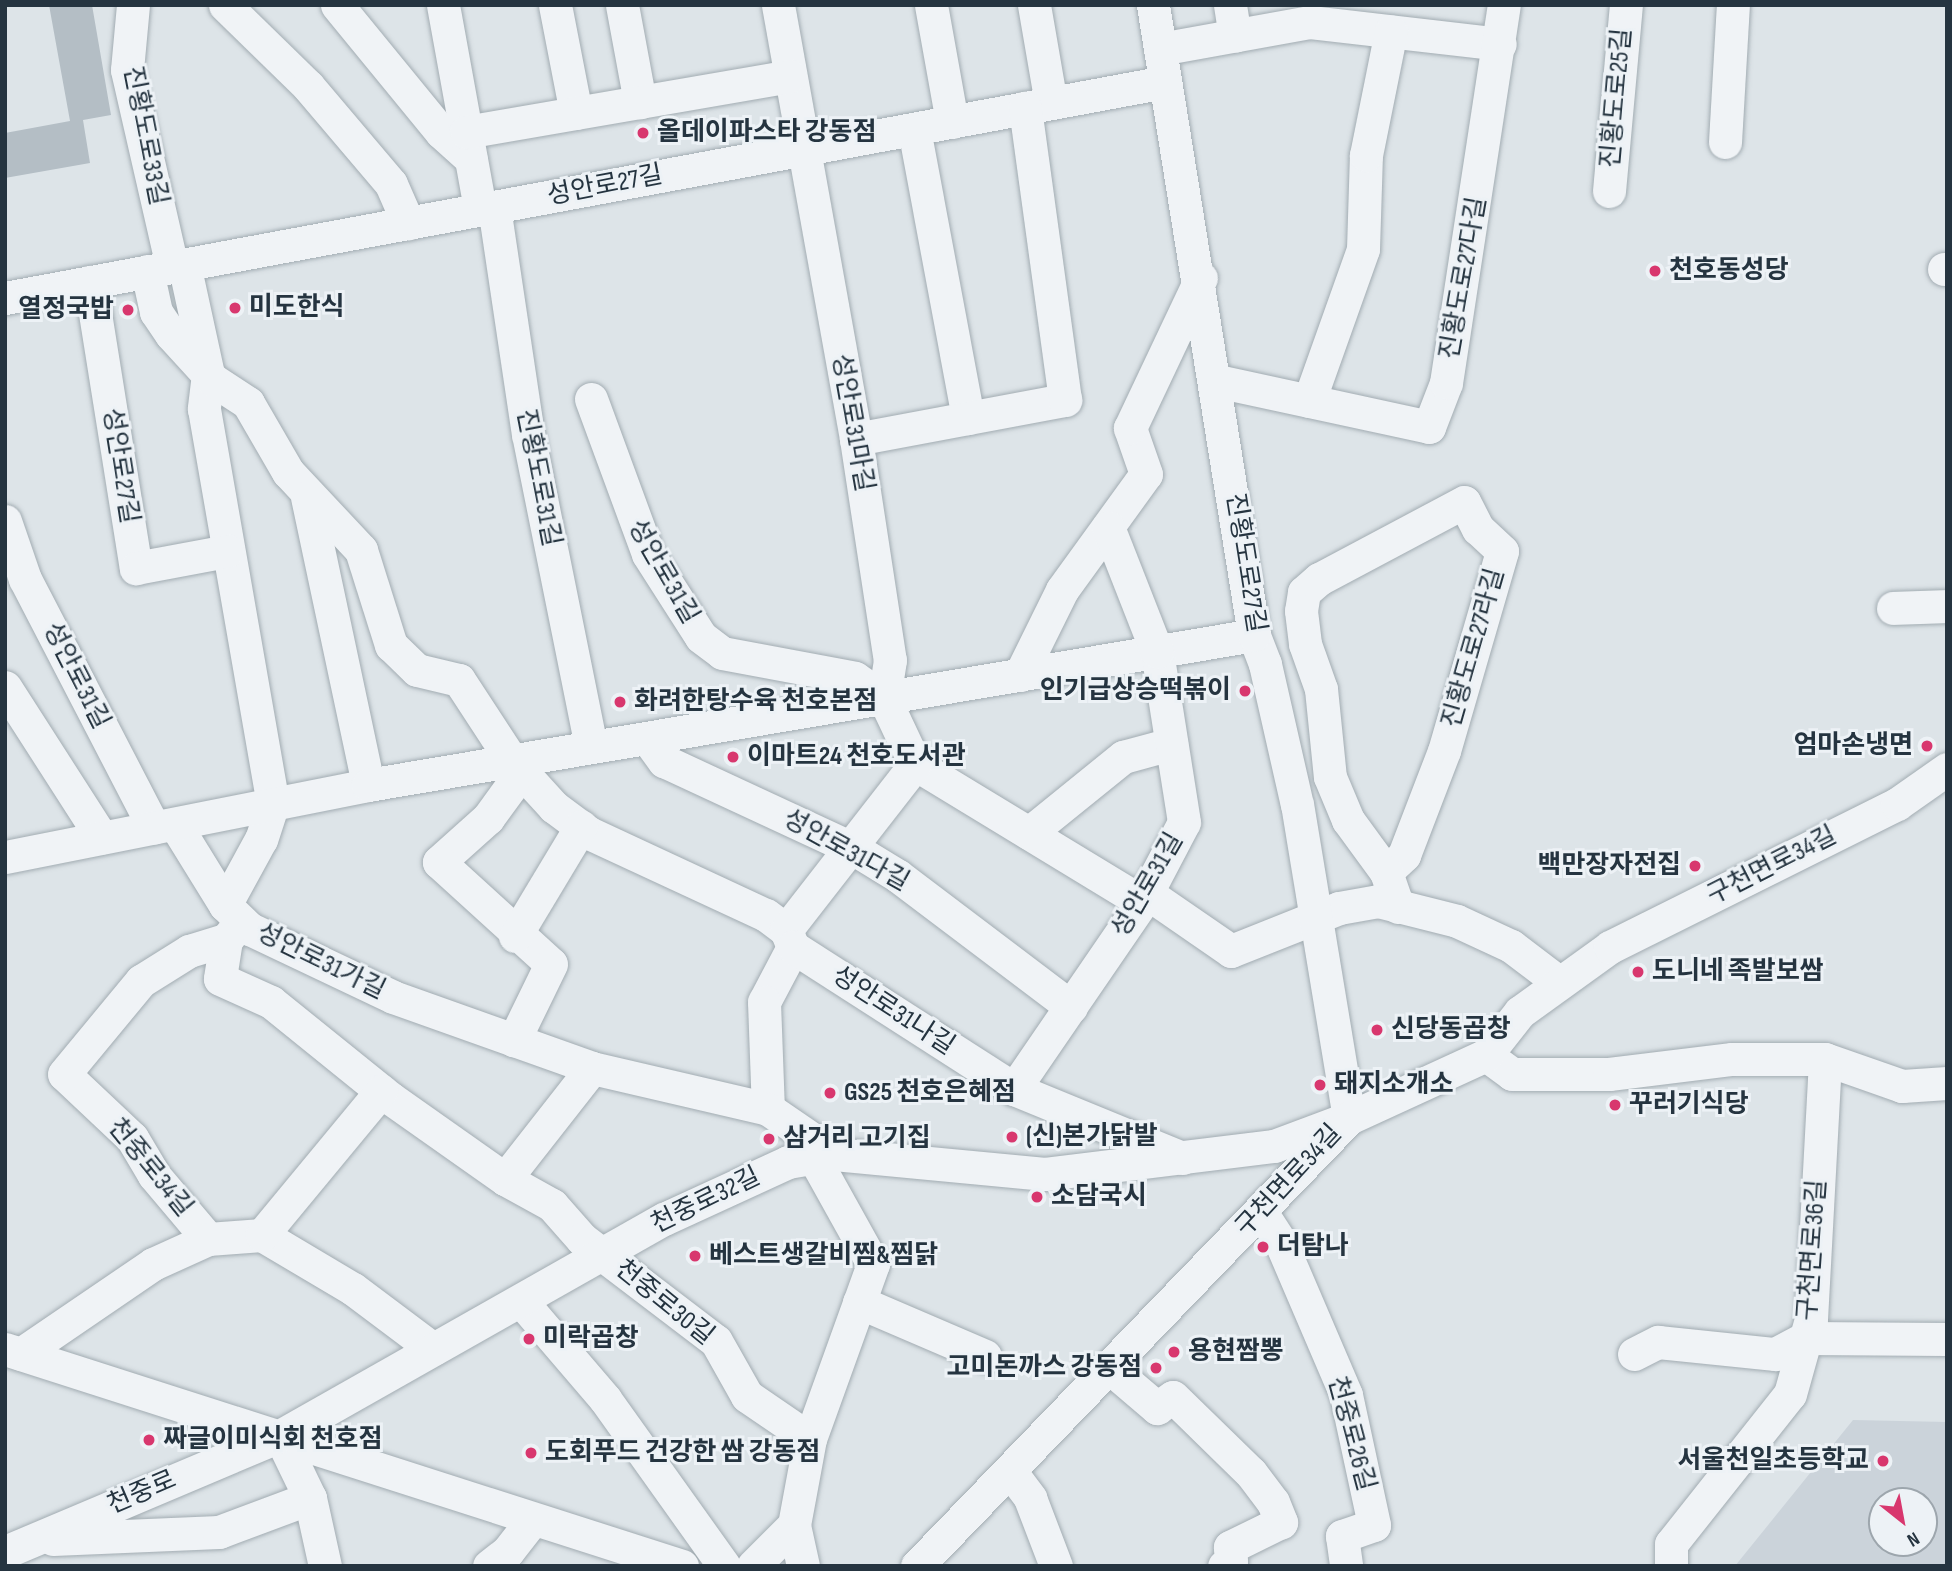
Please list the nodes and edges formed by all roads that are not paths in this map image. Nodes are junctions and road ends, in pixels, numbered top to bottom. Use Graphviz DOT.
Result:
graph roads {
  1 [pos="133,5"];
  2 [pos="225,5"];
  3 [pos="337,5"];
  4 [pos="443,5"];
  5 [pos="555,5"];
  6 [pos="622,5"];
  7 [pos="778,5"];
  8 [pos="931,5"];
  9 [pos="1034,5"];
  10 [pos="1153,5"];
  11 [pos="1504,5"];
  12 [pos="1626,5"];
  13 [pos="1733,5"];
  14 [pos="1232,21"];
  15 [pos="1391,32"];
  16 [pos="1500,44"];
  17 [pos="1160,49"];
  18 [pos="790,76"];
  19 [pos="1165,82"];
  20 [pos="640,102"];
  21 [pos="1038,105"];
  22 [pos="576,113"];
  23 [pos="952,122"];
  24 [pos="914,128"];
  25 [pos="1725,142"];
  26 [pos="468,146"];
  27 [pos="803,149"];
  28 [pos="1609,191"];
  29 [pos="487,208"];
  30 [pos="408,223"];
  31 [pos="168,267"];
  32 [pos="1201,278"];
  33 [pos="90,282"];
  34 [pos="5,298"];
  35 [pos="208,374"];
  36 [pos="1217,381"];
  37 [pos="590,399"];
  38 [pos="1309,401"];
  39 [pos="968,418"];
  40 [pos="856,439"];
  41 [pos="307,497"];
  42 [pos="5,521"];
  43 [pos="1108,527"];
  44 [pos="228,551"];
  45 [pos="1947,606"];
  46 [pos="1893,608"];
  47 [pos="1259,649"];
  48 [pos="1157,652"];
  49 [pos="1020,675"];
  50 [pos="5,687"];
  51 [pos="884,698"];
  52 [pos="647,738"];
  53 [pos="1171,744"];
  54 [pos="591,747"];
  55 [pos="512,761"];
  56 [pos="915,764"];
  57 [pos="1947,769"];
  58 [pos="1331,777"];
  59 [pos="368,785"];
  60 [pos="273,803"];
  61 [pos="165,826"];
  62 [pos="581,827"];
  63 [pos="1029,833"];
  64 [pos="102,838"];
  65 [pos="854,849"];
  66 [pos="5,857"];
  67 [pos="1386,872"];
  68 [pos="1144,898"];
  69 [pos="1398,906"];
  70 [pos="1317,917"];
  71 [pos="231,922"];
  72 [pos="515,936"];
  73 [pos="790,939"];
  74 [pos="1560,983"];
  75 [pos="1071,1007"];
  76 [pos="514,1040"];
  77 [pos="1486,1055"];
  78 [pos="1825,1059"];
  79 [pos="592,1068"];
  80 [pos="1947,1083"];
  81 [pos="1014,1089"];
  82 [pos="381,1091"];
  83 [pos="768,1109"];
  84 [pos="1349,1118"];
  85 [pos="824,1156"];
  86 [pos="1185,1159"];
  87 [pos="505,1180"];
  88 [pos="1261,1212"];
  89 [pos="262,1235"];
  90 [pos="208,1240"];
  91 [pos="604,1254"];
  92 [pos="522,1302"];
  93 [pos="859,1302"];
  94 [pos="1805,1338"];
  95 [pos="1947,1339"];
  96 [pos="433,1349"];
  97 [pos="13,1352"];
  98 [pos="1634,1354"];
  99 [pos="985,1356"];
  100 [pos="1110,1368"];
  101 [pos="279,1436"];
  102 [pos="810,1439"];
  103 [pos="1010,1471"];
  104 [pos="310,1498"];
  105 [pos="532,1520"];
  106 [pos="794,1525"];
  107 [pos="568,1531"];
  108 [pos="18,1546"];
  109 [pos="326,1566"];
  110 [pos="489,1566"];
  111 [pos="592,1566"];
  112 [pos="682,1566"];
  113 [pos="724,1566"];
  114 [pos="753,1566"];
  115 [pos="803,1566"];
  116 [pos="917,1566"];
  117 [pos="1056,1566"];
  118 [pos="1224,1566"];
  119 [pos="1346,1566"];
  120 [pos="1671,1566"];
  1 -- 31 [label="street, 진황도로33길"];
  2 -- 30 [label="street"];
  3 -- 26 [label="street"];
  4 -- 26 [label="street, 진황도로31길"];
  5 -- 22 [label="street"];
  6 -- 20 [label="street"];
  7 -- 18 [label="street"];
  8 -- 23 [label="street"];
  9 -- 21 [label="street"];
  10 -- 17 [label="street, 진황도로27길"];
  11 -- 16 [label="street, 진황도로27다길"];
  12 -- 28 [label="street, 진황도로25길"];
  13 -- 25 [label="street"];
  14 -- 15 [label="street"];
  14 -- 17 [label="street"];
  15 -- 16 [label="street"];
  15 -- 38 [label="street"];
  16 -- 38 [label="street, 진황도로27다길"];
  17 -- 19 [label="street, 진황도로27길"];
  18 -- 20 [label="street"];
  18 -- 27 [label="street"];
  19 -- 21 [label="street, 성안로27길"];
  19 -- 32 [label="street, 진황도로27길"];
  20 -- 22 [label="street"];
  21 -- 23 [label="street, 성안로27길"];
  21 -- 39 [label="street"];
  22 -- 26 [label="street"];
  23 -- 24 [label="street, 성안로27길"];
  24 -- 27 [label="street, 성안로27길"];
  24 -- 39 [label="street"];
  26 -- 29 [label="street, 진황도로31길"];
  27 -- 29 [label="street, 성안로27길"];
  27 -- 40 [label="street, 성안로31마길"];
  29 -- 30 [label="street, 성안로27길"];
  29 -- 54 [label="street, 진황도로31길"];
  30 -- 31 [label="street, 성안로27길"];
  31 -- 33 [label="street, 성안로27길"];
  31 -- 35 [label="street"];
  32 -- 36 [label="street, 진황도로27길"];
  32 -- 43 [label="street"];
  33 -- 34 [label="street, 성안로27길"];
  33 -- 44 [label="street, 성안로27길"];
  35 -- 41 [label="street"];
  35 -- 44 [label="street"];
  36 -- 38 [label="street, 진황도로27다길"];
  36 -- 47 [label="street, 진황도로27길"];
  37 -- 51 [label="street, 성안로31길"];
  39 -- 40 [label="street"];
  40 -- 51 [label="street, 성안로31마길"];
  41 -- 55 [label="street"];
  41 -- 59 [label="street"];
  42 -- 61 [label="street, 성안로31길"];
  43 -- 48 [label="street, 성안로31길"];
  43 -- 49 [label="street"];
  44 -- 60 [label="street"];
  45 -- 46 [label="street"];
  47 -- 48 [label="street"];
  47 -- 58 [label="street, 진황도로27라길"];
  47 -- 70 [label="street, 진황도로27길"];
  48 -- 49 [label="street"];
  48 -- 53 [label="street, 성안로31길"];
  49 -- 51 [label="street"];
  50 -- 64 [label="street"];
  51 -- 52 [label="street"];
  51 -- 56 [label="street"];
  52 -- 54 [label="street"];
  52 -- 65 [label="street, 성안로31다길"];
  53 -- 63 [label="street"];
  53 -- 68 [label="street, 성안로31길"];
  54 -- 55 [label="street"];
  55 -- 59 [label="street"];
  55 -- 62 [label="street, 성안로31나길"];
  55 -- 72 [label="street"];
  56 -- 63 [label="street"];
  56 -- 65 [label="street"];
  57 -- 74 [label="street, 구천면로34길"];
  58 -- 67 [label="street, 진황도로27라길"];
  58 -- 67 [label="street, 진황도로27라길"];
  59 -- 60 [label="street"];
  60 -- 61 [label="street"];
  60 -- 71 [label="street"];
  61 -- 64 [label="street"];
  61 -- 71 [label="street"];
  62 -- 72 [label="street"];
  62 -- 73 [label="street, 성안로31나길"];
  63 -- 68 [label="street"];
  64 -- 66 [label="street"];
  65 -- 73 [label="street"];
  65 -- 75 [label="street, 성안로31다길"];
  67 -- 69 [label="street, 진황도로27라길"];
  68 -- 70 [label="street"];
  68 -- 75 [label="street, 성안로31길"];
  69 -- 70 [label="street"];
  69 -- 74 [label="street"];
  70 -- 84 [label="street, 진황도로27길"];
  71 -- 76 [label="street, 성안로31가길"];
  71 -- 82 [label="street"];
  71 -- 90 [label="street, 천중로34길"];
  72 -- 76 [label="street"];
  73 -- 81 [label="street, 성안로31나길"];
  73 -- 83 [label="street"];
  74 -- 77 [label="street, 구천면로34길"];
  75 -- 81 [label="street, 성안로31길"];
  76 -- 79 [label="street, 성안로31가길"];
  77 -- 78 [label="street"];
  77 -- 84 [label="street, 구천면로34길"];
  78 -- 80 [label="street"];
  78 -- 94 [label="street, 구천면로36길"];
  79 -- 83 [label="street, 성안로31가길"];
  79 -- 87 [label="street"];
  81 -- 86 [label="street, 성안로31나길"];
  82 -- 87 [label="street"];
  82 -- 89 [label="street"];
  83 -- 85 [label="street, 성안로31가길"];
  84 -- 86 [label="street, 천중로32길"];
  84 -- 88 [label="street, 구천면로34길"];
  85 -- 86 [label="street, 천중로32길"];
  85 -- 91 [label="street, 천중로32길"];
  85 -- 93 [label="street"];
  87 -- 91 [label="street"];
  88 -- 100 [label="street, 구천면로34길"];
  88 -- 119 [label="street, 천중로26길"];
  89 -- 90 [label="street, 천중로34길"];
  89 -- 96 [label="street"];
  90 -- 97 [label="street, 천중로34길"];
  91 -- 92 [label="street, 천중로32길"];
  91 -- 102 [label="street, 천중로30길"];
  92 -- 96 [label="street, 천중로32길"];
  92 -- 113 [label="street"];
  93 -- 99 [label="street"];
  93 -- 102 [label="street"];
  94 -- 95 [label="street"];
  94 -- 98 [label="street"];
  94 -- 120 [label="street, 구천면로36길"];
  96 -- 101 [label="street, 천중로32길"];
  97 -- 101 [label="street"];
  100 -- 103 [label="street, 구천면로34길"];
  100 -- 118 [label="street"];
  101 -- 104 [label="street"];
  101 -- 105 [label="street"];
  101 -- 108 [label="street, 천중로"];
  102 -- 106 [label="street"];
  103 -- 116 [label="street, 구천면로34길"];
  103 -- 117 [label="street"];
  104 -- 108 [label="street"];
  104 -- 109 [label="street"];
  105 -- 107 [label="street"];
  105 -- 110 [label="street"];
  106 -- 114 [label="street"];
  106 -- 115 [label="street"];
  107 -- 111 [label="street"];
  107 -- 112 [label="street"];
}
